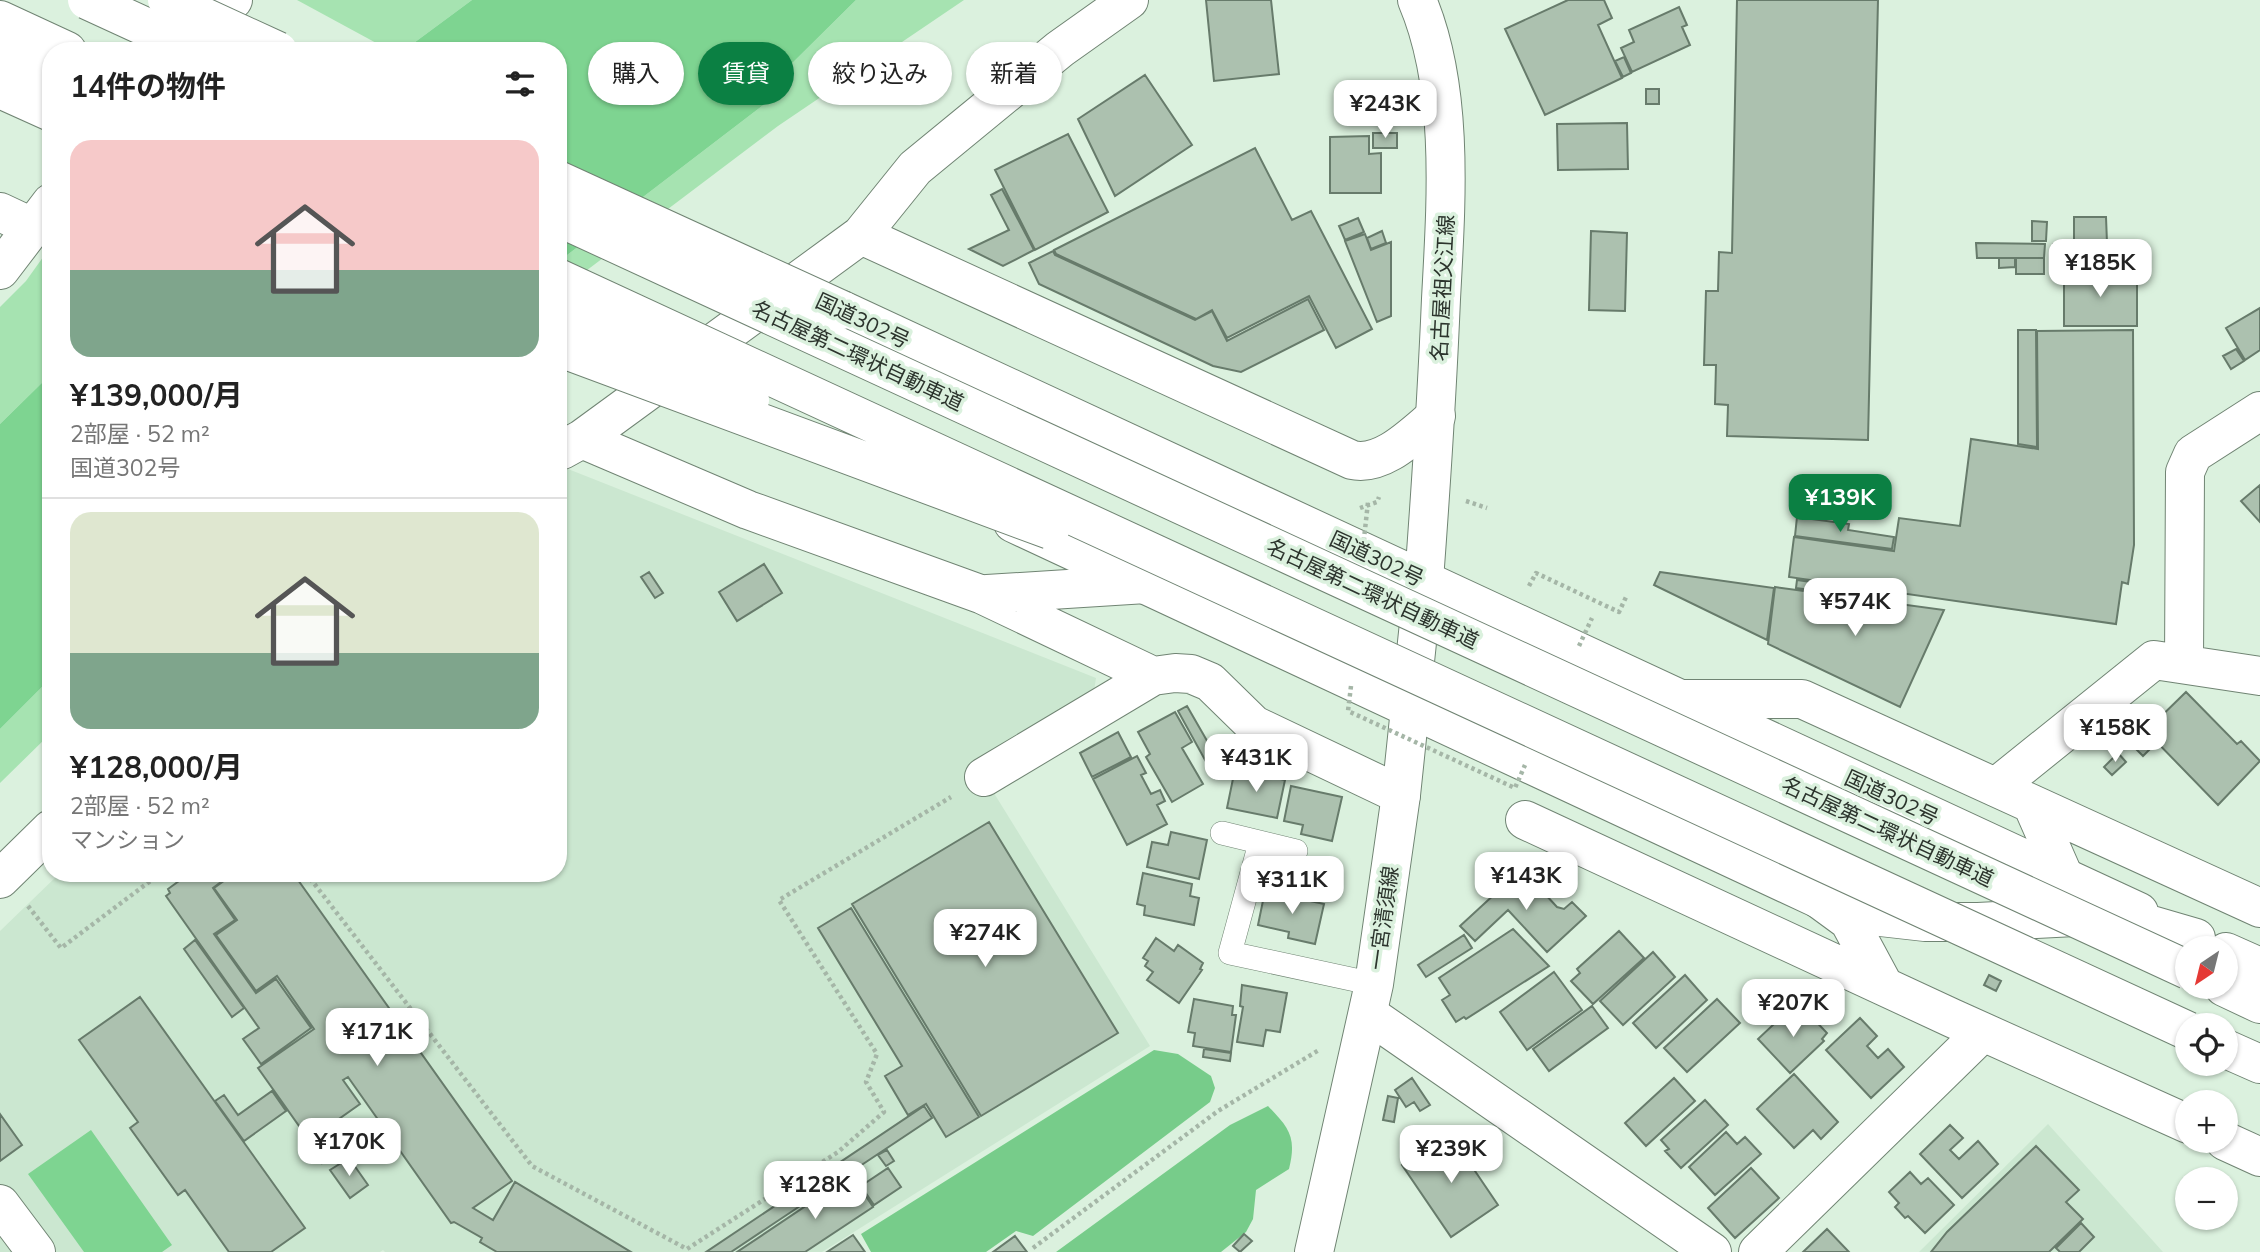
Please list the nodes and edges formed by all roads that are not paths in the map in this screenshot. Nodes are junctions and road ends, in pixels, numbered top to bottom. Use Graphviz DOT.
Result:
graph roads {
  1 [pos="88,0"];
  2 [pos="167,0"];
  3 [pos="233,0"];
  4 [pos="1129,0"];
  5 [pos="1416,0"];
  6 [pos="0,20"];
  7 [pos="48,42"];
  8 [pos="159,42"];
  9 [pos="179,42"];
  10 [pos="258,42"];
  11 [pos="0,56"];
  12 [pos="42,75"];
  13 [pos="0,89"];
  14 [pos="42,109"];
  15 [pos="567,184"];
  16 [pos="28,214"];
  17 [pos="567,221"];
  18 [pos="861,235"];
  19 [pos="0,270"];
  20 [pos="567,282"];
  21 [pos="567,316"];
  22 [pos="567,349"];
  23 [pos="2260,411"];
  24 [pos="1436,416"];
  25 [pos="570,446"];
  26 [pos="1424,580"];
  27 [pos="1146,584"];
  28 [pos="983,595"];
  29 [pos="1328,633"];
  30 [pos="2184,664"];
  31 [pos="1153,676"];
  32 [pos="2260,676"];
  33 [pos="1681,699"];
  34 [pos="1411,708"];
  35 [pos="984,776"];
  36 [pos="1996,787"];
  37 [pos="1401,795"];
  38 [pos="2032,804"];
  39 [pos="1525,820"];
  40 [pos="1222,833"];
  41 [pos="42,838"];
  42 [pos="1260,843"];
  43 [pos="1296,851"];
  44 [pos="2064,877"];
  45 [pos="2,878"];
  46 [pos="1819,899"];
  47 [pos="2260,908"];
  48 [pos="2176,936"];
  49 [pos="2175,937"];
  50 [pos="2175,938"];
  51 [pos="2238,961"];
  52 [pos="2260,967"];
  53 [pos="1884,986"];
  54 [pos="2238,994"];
  55 [pos="2260,1004"];
  56 [pos="1369,1006"];
  57 [pos="2175,1025"];
  58 [pos="1983,1032"];
  59 [pos="2238,1054"];
  60 [pos="2260,1064"];
  61 [pos="2175,1118"];
  62 [pos="2238,1147"];
  63 [pos="2260,1157"];
  64 [pos="0,1204"];
  65 [pos="36,1252"];
  66 [pos="1314,1252"];
  67 [pos="1712,1252"];
  68 [pos="1758,1252"];
  1 -- 9 [label="main road, bridge"];
  2 -- 10 [label="main road, bridge"];
  3 -- 8 [label="main road"];
  4 -- 18 [label="main road"];
  5 -- 24 [label="main road, 名古屋祖父江線"];
  6 -- 7 [label="main road"];
  11 -- 12 [label="main road"];
  13 -- 14 [label="main road"];
  15 -- 26 [label="main road, 国道302号, bridge"];
  16 -- 19 [label="main road"];
  17 -- 50 [label="main road, 名古屋第二環状自動車道, bridge"];
  18 -- 24 [label="main road"];
  18 -- 25 [label="main road"];
  20 -- 29 [label="main road, bridge"];
  21 -- 27 [label="main road, 国道302号, bridge"];
  22 -- 29 [label="main road, bridge"];
  23 -- 30 [label="main road"];
  24 -- 26 [label="main road, 名古屋祖父江線"];
  25 -- 28 [label="main road"];
  26 -- 33 [label="main road, 国道302号"];
  26 -- 34 [label="main road, 一宮清須線"];
  27 -- 28 [label="main road"];
  27 -- 34 [label="main road, 国道302号"];
  28 -- 31 [label="main road"];
  29 -- 57 [label="main road, bridge"];
  30 -- 32 [label="main road"];
  30 -- 36 [label="main road"];
  31 -- 35 [label="main road"];
  31 -- 37 [label="main road"];
  33 -- 36 [label="main road"];
  33 -- 44 [label="main road, 国道302号"];
  34 -- 37 [label="main road, 一宮清須線"];
  34 -- 46 [label="main road, 国道302号"];
  36 -- 38 [label="main road"];
  37 -- 56 [label="main road, 一宮清須線"];
  38 -- 44 [label="main road"];
  38 -- 47 [label="main road"];
  39 -- 53 [label="main road"];
  40 -- 42 [label="lane"];
  41 -- 45 [label="main road"];
  42 -- 43 [label="lane"];
  42 -- 56 [label="lane"];
  44 -- 48 [label="main road, 国道302号"];
  46 -- 49 [label="main road, 国道302号"];
  46 -- 53 [label="main road"];
  51 -- 52 [label="main road, 国道302号"];
  53 -- 58 [label="main road"];
  54 -- 55 [label="main road"];
  56 -- 66 [label="main road, 一宮清須線"];
  56 -- 67 [label="main road"];
  58 -- 61 [label="main road"];
  58 -- 68 [label="main road"];
  59 -- 60 [label="main road"];
  62 -- 63 [label="main road"];
  64 -- 65 [label="main road"];
}
